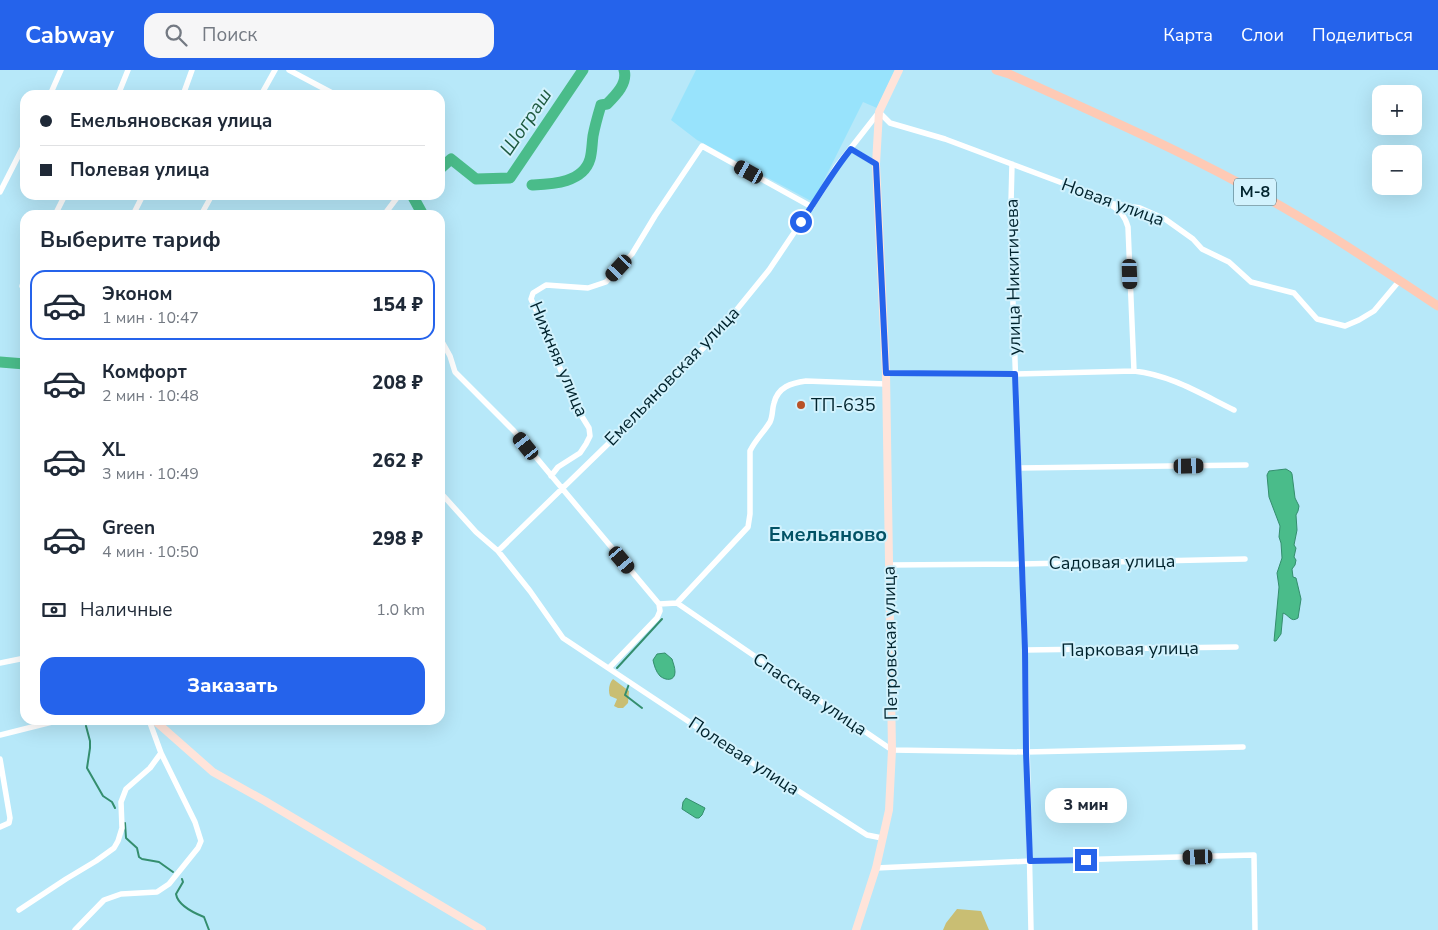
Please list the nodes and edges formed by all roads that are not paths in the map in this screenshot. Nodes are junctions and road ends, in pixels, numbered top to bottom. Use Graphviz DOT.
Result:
graph roads {
  1 [pos="61,70"];
  2 [pos="128,70"];
  3 [pos="192,70"];
  4 [pos="275,70"];
  5 [pos="288,70"];
  6 [pos="899,70"];
  7 [pos="996,70"];
  8 [pos="1006,72"];
  9 [pos="52,90"];
  10 [pos="120,90"];
  11 [pos="185,90"];
  12 [pos="264,90"];
  13 [pos="326,90"];
  14 [pos="879,112"];
  15 [pos="851,149"];
  16 [pos="20,152"];
  17 [pos="876,164"];
  18 [pos="1012,164"];
  19 [pos="0,192"];
  20 [pos="1108,203"];
  21 [pos="812,207"];
  22 [pos="1400,280"];
  23 [pos="1438,306"];
  24 [pos="445,347"];
  25 [pos="1134,371"];
  26 [pos="886,373"];
  27 [pos="1015,374"];
  28 [pos="886,384"];
  29 [pos="1234,410"];
  30 [pos="1246,465"];
  31 [pos="1019,468"];
  32 [pos="551,476"];
  33 [pos="561,488"];
  34 [pos="445,498"];
  35 [pos="498,551"];
  36 [pos="1244,559"];
  37 [pos="1022,564"];
  38 [pos="889,565"];
  39 [pos="676,603"];
  40 [pos="659,604"];
  41 [pos="1236,647"];
  42 [pos="1025,650"];
  43 [pos="20,659"];
  44 [pos="0,663"];
  45 [pos="609,668"];
  46 [pos="41,725"];
  47 [pos="151,725"];
  48 [pos="160,725"];
  49 [pos="0,736"];
  50 [pos="1243,747"];
  51 [pos="892,750"];
  52 [pos="1026,752"];
  53 [pos="161,754"];
  54 [pos="0,759"];
  55 [pos="0,827"];
  56 [pos="882,838"];
  57 [pos="1030,861"];
  58 [pos="876,868"];
  59 [pos="19,910"];
  60 [pos="75,930"];
  61 [pos="482,930"];
  62 [pos="856,930"];
  63 [pos="1031,930"];
  64 [pos="1255,930"];
  1 -- 9 [label="street"];
  2 -- 10 [label="street"];
  3 -- 11 [label="street"];
  4 -- 12 [label="street"];
  5 -- 13 [label="street"];
  6 -- 14 [label="street, Петровская улица"];
  7 -- 8 [label="main road, М-8"];
  8 -- 22 [label="main road, М-8"];
  14 -- 15 [label="street, Емельяновская улица"];
  14 -- 17 [label="street, Петровская улица"];
  14 -- 18 [label="street, Новая улица"];
  15 -- 17 [label="street"];
  15 -- 21 [label="street, Емельяновская улица"];
  16 -- 19 [label="street"];
  17 -- 26 [label="street, Петровская улица"];
  18 -- 20 [label="street, Новая улица"];
  18 -- 27 [label="street, улица Никитичева"];
  20 -- 22 [label="street, Новая улица"];
  20 -- 25 [label="street"];
  21 -- 32 [label="street, Нижняя улица"];
  21 -- 33 [label="street, Емельяновская улица"];
  22 -- 23 [label="main road, М-8"];
  24 -- 32 [label="street"];
  25 -- 27 [label="street"];
  25 -- 29 [label="street"];
  26 -- 27 [label="street"];
  26 -- 28 [label="street, Петровская улица"];
  27 -- 31 [label="street, улица Никитичева"];
  28 -- 38 [label="street, Петровская улица"];
  28 -- 39 [label="street"];
  30 -- 31 [label="street"];
  31 -- 37 [label="street, улица Никитичева"];
  32 -- 33 [label="street"];
  33 -- 35 [label="street, Емельяновская улица"];
  33 -- 40 [label="street"];
  34 -- 35 [label="street, Полевая улица"];
  35 -- 45 [label="street, Полевая улица"];
  36 -- 37 [label="street, Садовая улица"];
  37 -- 38 [label="street, Садовая улица"];
  37 -- 42 [label="street, улица Никитичева"];
  38 -- 51 [label="street, Петровская улица"];
  39 -- 40 [label="street"];
  39 -- 51 [label="street, Спасская улица"];
  40 -- 45 [label="street"];
  41 -- 42 [label="street, Парковая улица"];
  42 -- 52 [label="street, улица Никитичева"];
  43 -- 44 [label="street"];
  45 -- 56 [label="street, Полевая улица"];
  46 -- 49 [label="street"];
  47 -- 53 [label="street"];
  48 -- 61 [label="street"];
  50 -- 52 [label="street"];
  51 -- 52 [label="street"];
  51 -- 56 [label="street, Петровская улица"];
  52 -- 57 [label="street, улица Никитичева"];
  53 -- 59 [label="street"];
  53 -- 60 [label="street"];
  54 -- 55 [label="street"];
  56 -- 58 [label="street, Петровская улица"];
  57 -- 58 [label="street"];
  57 -- 63 [label="street, улица Никитичева"];
  57 -- 64 [label="street"];
  58 -- 62 [label="street, Петровская улица"];
}
